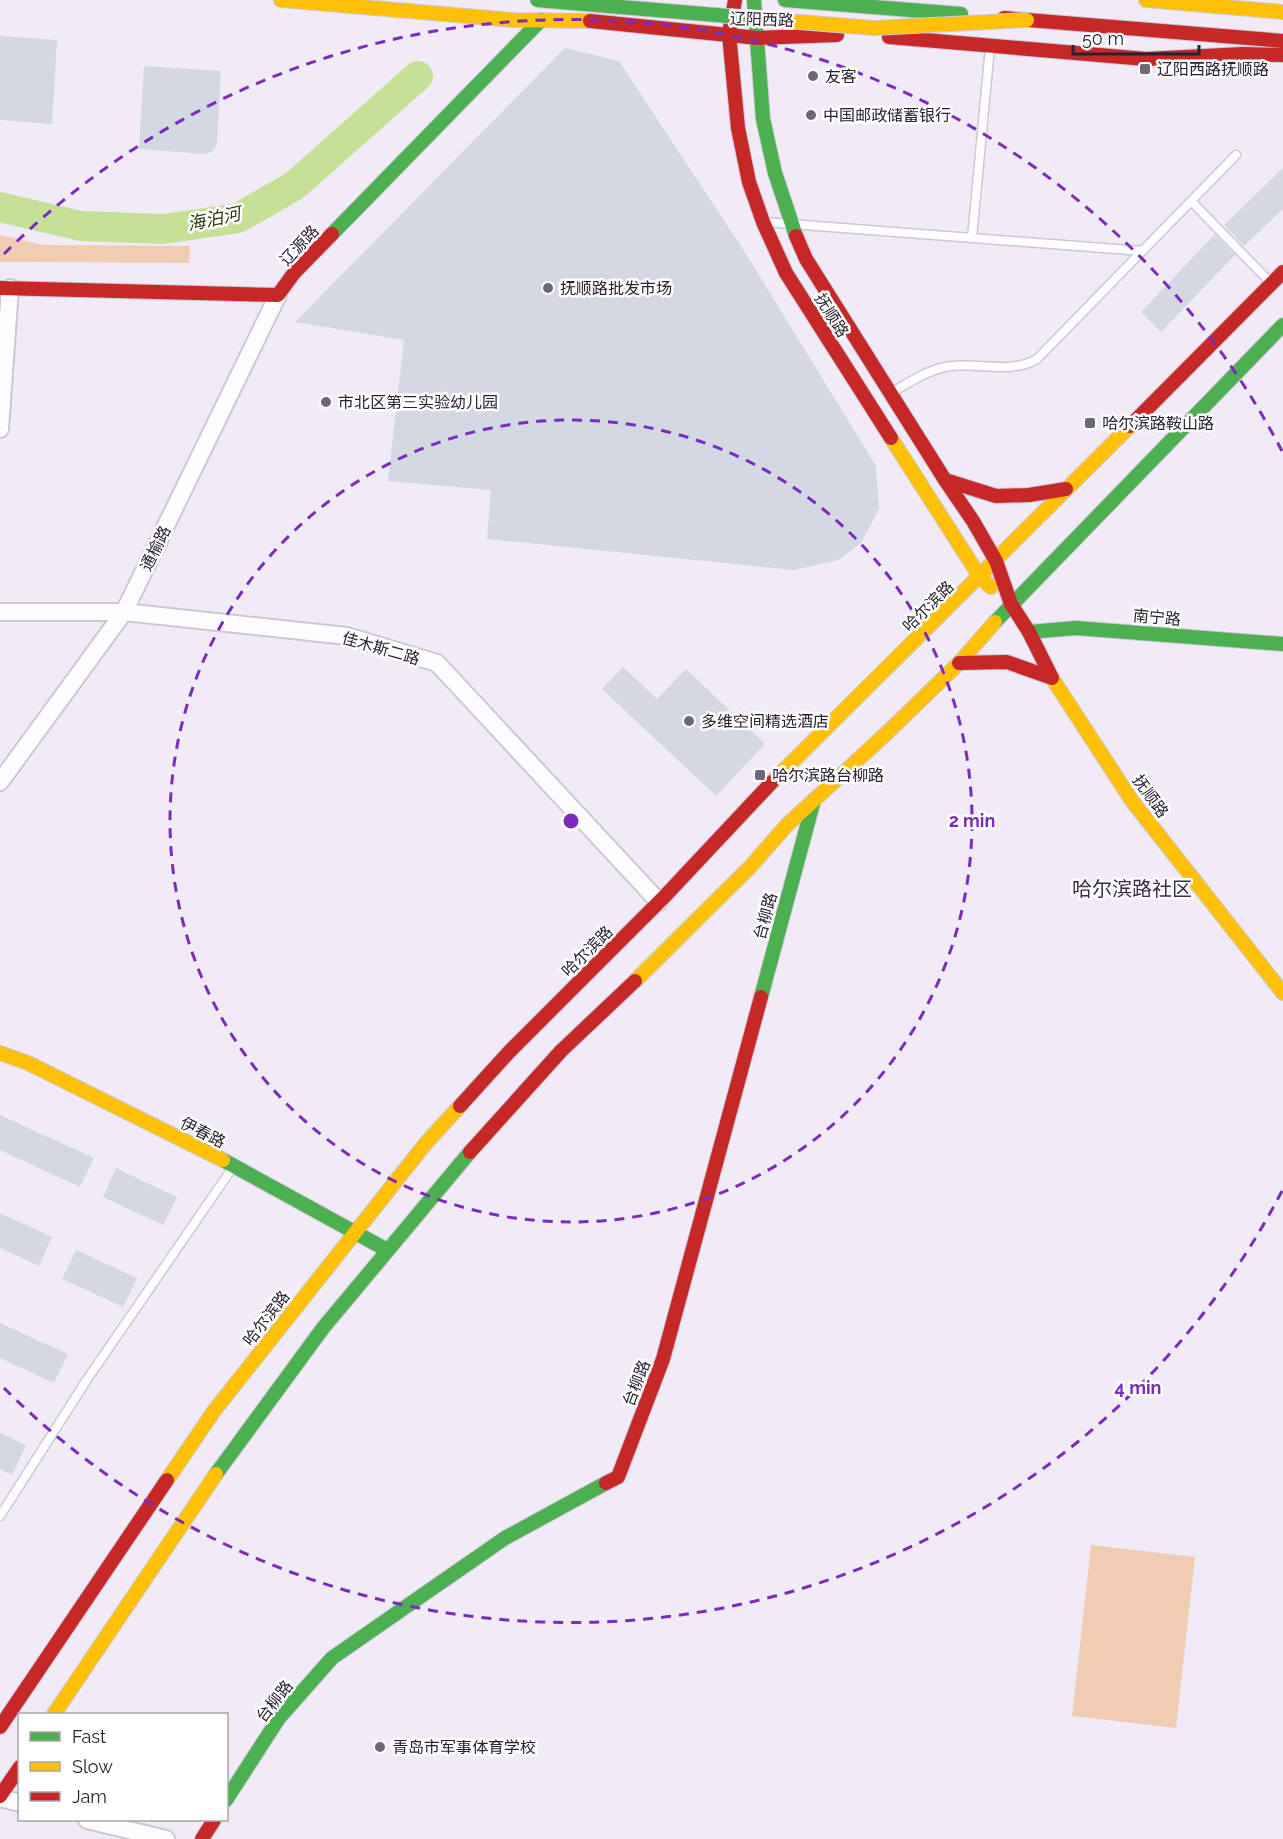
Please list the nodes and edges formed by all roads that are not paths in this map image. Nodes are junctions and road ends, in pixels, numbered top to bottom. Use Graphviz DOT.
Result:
graph roads {
  1 [pos="281,0"];
  2 [pos="537,0"];
  3 [pos="735,0"];
  4 [pos="754,0"];
  5 [pos="785,0"];
  6 [pos="1146,0"];
  7 [pos="1283,12"];
  8 [pos="541,20"];
  9 [pos="1027,20"];
  10 [pos="729,34"];
  11 [pos="758,38"];
  12 [pos="1283,41"];
  13 [pos="990,46"];
  14 [pos="1283,55"];
  15 [pos="1236,155"];
  16 [pos="1191,201"];
  17 [pos="763,222"];
  18 [pos="791,224"];
  19 [pos="972,238"];
  20 [pos="1142,251"];
  21 [pos="1283,272"];
  22 [pos="1272,283"];
  23 [pos="5,288"];
  24 [pos="278,295"];
  25 [pos="1283,325"];
  26 [pos="890,393"];
  27 [pos="0,429"];
  28 [pos="945,480"];
  29 [pos="1066,489"];
  30 [pos="996,561"];
  31 [pos="980,578"];
  32 [pos="1011,604"];
  33 [pos="0,612"];
  34 [pos="124,612"];
  35 [pos="1029,632"];
  36 [pos="1283,644"];
  37 [pos="959,663"];
  38 [pos="1052,678"];
  39 [pos="0,782"];
  40 [pos="814,800"];
  41 [pos="659,902"];
  42 [pos="1283,993"];
  43 [pos="0,1053"];
  44 [pos="234,1166"];
  45 [pos="354,1232"];
  46 [pos="387,1250"];
  47 [pos="0,1516"];
  48 [pos="55,1713"];
  49 [pos="0,1727"];
  50 [pos="18,1770"];
  51 [pos="0,1797"];
  52 [pos="228,1797"];
  53 [pos="18,1802"];
  54 [pos="91,1821"];
  55 [pos="213,1821"];
  56 [pos="165,1839"];
  57 [pos="202,1839"];
  1 -- 8 [label="main road, 辽阳西路"];
  2 -- 9 [label="main road, bridge"];
  3 -- 10 [label="main road, 抚顺路"];
  4 -- 11 [label="main road, 抚顺路"];
  5 -- 9 [label="main road, bridge"];
  6 -- 7 [label="main road"];
  8 -- 10 [label="main road, 辽阳西路"];
  8 -- 24 [label="main road, 辽源路"];
  9 -- 12 [label="main road"];
  10 -- 11 [label="main road, 辽阳西路"];
  10 -- 17 [label="main road, 抚顺路"];
  11 -- 13 [label="main road, 辽阳西路"];
  11 -- 18 [label="main road, 抚顺路"];
  13 -- 14 [label="main road, 辽阳西路"];
  13 -- 19 [label="lane"];
  15 -- 16 [label="lane"];
  16 -- 20 [label="lane"];
  16 -- 22 [label="lane"];
  17 -- 18 [label="lane"];
  17 -- 31 [label="main road, 抚顺路"];
  18 -- 19 [label="lane"];
  18 -- 26 [label="main road, 抚顺路"];
  19 -- 20 [label="lane"];
  20 -- 26 [label="lane"];
  21 -- 22 [label="main road, 哈尔滨路"];
  22 -- 29 [label="main road, 哈尔滨路"];
  23 -- 24 [label="main road"];
  23 -- 27 [label="street"];
  24 -- 34 [label="street, 通榆路"];
  25 -- 32 [label="main road"];
  26 -- 28 [label="main road, 抚顺路"];
  28 -- 29 [label="main road"];
  28 -- 30 [label="main road, 抚顺路"];
  29 -- 30 [label="main road, 哈尔滨路"];
  30 -- 31 [label="main road, 哈尔滨路"];
  30 -- 32 [label="main road, 抚顺路"];
  31 -- 32 [label="main road, 抚顺路"];
  31 -- 41 [label="main road, 哈尔滨路"];
  32 -- 35 [label="main road, 抚顺路"];
  32 -- 37 [label="main road"];
  33 -- 34 [label="street, 佳木斯二路"];
  34 -- 39 [label="street, 通榆路"];
  34 -- 41 [label="street, 佳木斯二路"];
  35 -- 36 [label="main road, 南宁路"];
  35 -- 38 [label="main road, 抚顺路"];
  37 -- 38 [label="main road"];
  37 -- 40 [label="main road"];
  38 -- 42 [label="main road, 抚顺路"];
  40 -- 46 [label="main road"];
  40 -- 52 [label="main road, 台柳路"];
  41 -- 45 [label="main road, 哈尔滨路"];
  43 -- 44 [label="main road, 伊春路"];
  44 -- 45 [label="main road, 伊春路"];
  44 -- 47 [label="lane"];
  45 -- 46 [label="main road, 伊春路"];
  45 -- 49 [label="main road, 哈尔滨路"];
  46 -- 48 [label="main road"];
  50 -- 51 [label="main road"];
  51 -- 53 [label="street"];
  54 -- 56 [label="street"];
  55 -- 57 [label="main road"];
}
